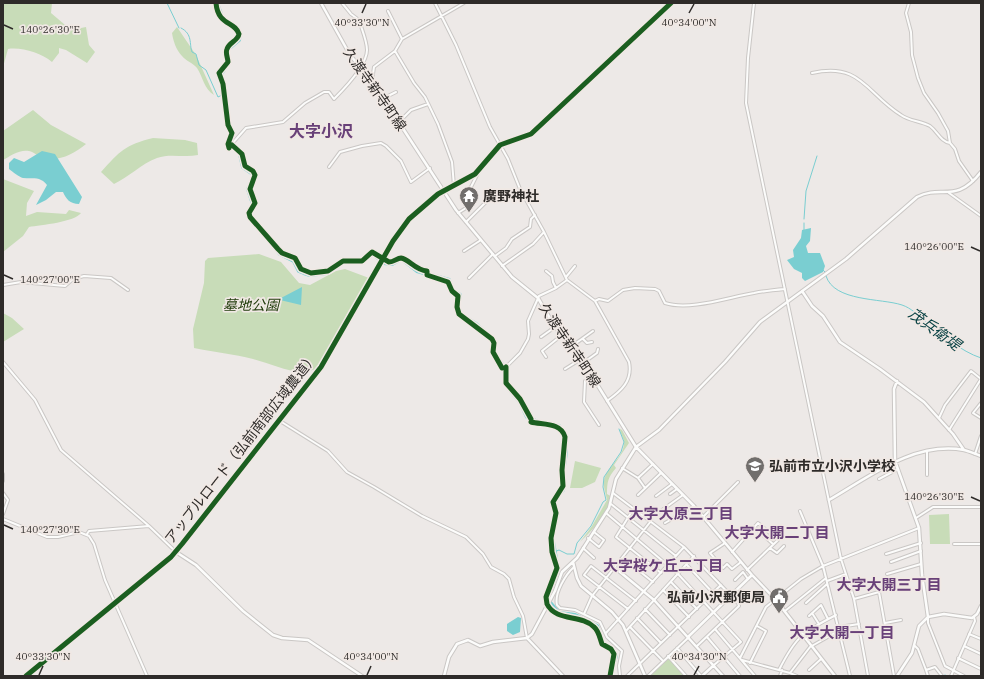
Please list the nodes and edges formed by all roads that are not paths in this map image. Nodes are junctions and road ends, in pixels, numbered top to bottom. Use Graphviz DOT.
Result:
graph roads {
  1 [pos="321,3"];
  2 [pos="342,3"];
  3 [pos="435,3"];
  4 [pos="464,3"];
  5 [pos="671,3"];
  6 [pos="754,3"];
  7 [pos="909,3"];
  8 [pos="388,10"];
  9 [pos="442,16"];
  10 [pos="402,40"];
  11 [pos="395,51"];
  12 [pos="360,68"];
  13 [pos="812,72"];
  14 [pos="372,81"];
  15 [pos="396,92"];
  16 [pos="383,99"];
  17 [pos="428,104"];
  18 [pos="395,118"];
  19 [pos="950,143"];
  20 [pos="231,145"];
  21 [pos="500,146"];
  22 [pos="329,167"];
  23 [pos="430,168"];
  24 [pos="479,170"];
  25 [pos="981,172"];
  26 [pos="973,181"];
  27 [pos="454,186"];
  28 [pos="444,191"];
  29 [pos="949,193"];
  30 [pos="493,195"];
  31 [pos="458,213"];
  32 [pos="535,214"];
  33 [pos="981,216"];
  34 [pos="466,222"];
  35 [pos="544,232"];
  36 [pos="481,240"];
  37 [pos="464,251"];
  38 [pos="494,255"];
  39 [pos="502,266"];
  40 [pos="575,266"];
  41 [pos="546,271"];
  42 [pos="469,278"];
  43 [pos="567,278"];
  44 [pos="3,285"];
  45 [pos="556,288"];
  46 [pos="785,289"];
  47 [pos="128,290"];
  48 [pos="802,291"];
  49 [pos="538,298"];
  50 [pos="595,301"];
  51 [pos="787,301"];
  52 [pos="555,327"];
  53 [pos="593,331"];
  54 [pos="562,335"];
  55 [pos="541,337"];
  56 [pos="583,339"];
  57 [pos="592,342"];
  58 [pos="572,346"];
  59 [pos="598,349"];
  60 [pos="546,357"];
  61 [pos="581,359"];
  62 [pos="3,362"];
  63 [pos="583,363"];
  64 [pos="565,369"];
  65 [pos="591,377"];
  66 [pos="897,381"];
  67 [pos="607,401"];
  68 [pos="981,403"];
  69 [pos="938,418"];
  70 [pos="981,418"];
  71 [pos="531,420"];
  72 [pos="280,421"];
  73 [pos="599,424"];
  74 [pos="949,430"];
  75 [pos="981,436"];
  76 [pos="636,447"];
  77 [pos="964,450"];
  78 [pos="927,451"];
  79 [pos="975,454"];
  80 [pos="981,456"];
  81 [pos="895,462"];
  82 [pos="653,464"];
  83 [pos="622,468"];
  84 [pos="898,469"];
  85 [pos="661,473"];
  86 [pos="3,474"];
  87 [pos="927,475"];
  88 [pos="638,478"];
  89 [pos="879,479"];
  90 [pos="3,481"];
  91 [pos="738,482"];
  92 [pos="672,484"];
  93 [pos="645,488"];
  94 [pos="677,489"];
  95 [pos="3,493"];
  96 [pos="613,493"];
  97 [pos="670,494"];
  98 [pos="638,495"];
  99 [pos="683,495"];
  100 [pos="656,496"];
  101 [pos="829,500"];
  102 [pos="611,504"];
  103 [pos="694,506"];
  104 [pos="981,507"];
  105 [pos="634,508"];
  106 [pos="800,511"];
  107 [pos="606,513"];
  108 [pos="658,513"];
  109 [pos="3,514"];
  110 [pos="703,516"];
  111 [pos="628,518"];
  112 [pos="916,518"];
  113 [pos="3,519"];
  114 [pos="651,521"];
  115 [pos="665,523"];
  116 [pos="149,526"];
  117 [pos="754,527"];
  118 [pos="622,528"];
  119 [pos="919,528"];
  120 [pos="644,530"];
  121 [pos="593,531"];
  122 [pos="87,534"];
  123 [pos="588,538"];
  124 [pos="636,539"];
  125 [pos="725,543"];
  126 [pos="921,543"];
  127 [pos="773,544"];
  128 [pos="954,544"];
  129 [pos="981,544"];
  130 [pos="784,546"];
  131 [pos="684,547"];
  132 [pos="583,548"];
  133 [pos="630,548"];
  134 [pos="770,548"];
  135 [pos="921,551"];
  136 [pos="176,552"];
  137 [pos="732,552"];
  138 [pos="886,554"];
  139 [pos="676,556"];
  140 [pos="694,556"];
  141 [pos="622,557"];
  142 [pos="594,558"];
  143 [pos="840,559"];
  144 [pos="573,562"];
  145 [pos="741,562"];
  146 [pos="891,562"];
  147 [pos="686,564"];
  148 [pos="921,564"];
  149 [pos="669,565"];
  150 [pos="823,566"];
  151 [pos="574,567"];
  152 [pos="614,567"];
  153 [pos="747,570"];
  154 [pos="661,573"];
  155 [pos="678,574"];
  156 [pos="846,574"];
  157 [pos="887,574"];
  158 [pos="752,575"];
  159 [pos="606,578"];
  160 [pos="826,578"];
  161 [pos="748,579"];
  162 [pos="735,580"];
  163 [pos="827,581"];
  164 [pos="653,582"];
  165 [pos="671,582"];
  166 [pos="827,584"];
  167 [pos="722,585"];
  168 [pos="599,587"];
  169 [pos="663,590"];
  170 [pos="644,591"];
  171 [pos="713,593"];
  172 [pos="731,595"];
  173 [pos="592,596"];
  174 [pos="775,599"];
  175 [pos="854,599"];
  176 [pos="654,600"];
  177 [pos="636,601"];
  178 [pos="705,601"];
  179 [pos="115,603"];
  180 [pos="806,603"];
  181 [pos="981,606"];
  182 [pos="628,609"];
  183 [pos="645,609"];
  184 [pos="697,609"];
  185 [pos="785,611"];
  186 [pos="715,612"];
  187 [pos="812,613"];
  188 [pos="584,614"];
  189 [pos="836,615"];
  190 [pos="810,616"];
  191 [pos="689,617"];
  192 [pos="928,617"];
  193 [pos="974,617"];
  194 [pos="637,618"];
  195 [pos="828,619"];
  196 [pos="619,620"];
  197 [pos="901,620"];
  198 [pos="723,622"];
  199 [pos="819,624"];
  200 [pos="859,624"];
  201 [pos="885,624"];
  202 [pos="679,626"];
  203 [pos="756,626"];
  204 [pos="630,627"];
  205 [pos="715,629"];
  206 [pos="840,629"];
  207 [pos="626,631"];
  208 [pos="606,633"];
  209 [pos="802,634"];
  210 [pos="969,634"];
  211 [pos="670,635"];
  212 [pos="689,636"];
  213 [pos="706,637"];
  214 [pos="527,638"];
  215 [pos="981,639"];
  216 [pos="662,643"];
  217 [pos="697,646"];
  218 [pos="812,646"];
  219 [pos="914,646"];
  220 [pos="964,646"];
  221 [pos="677,648"];
  222 [pos="732,649"];
  223 [pos="653,651"];
  224 [pos="981,654"];
  225 [pos="668,656"];
  226 [pos="724,657"];
  227 [pos="822,658"];
  228 [pos="958,658"];
  229 [pos="740,659"];
  230 [pos="663,661"];
  231 [pos="750,663"];
  232 [pos="639,664"];
  233 [pos="714,665"];
  234 [pos="981,668"];
  235 [pos="780,670"];
  236 [pos="809,670"];
  237 [pos="926,670"];
  238 [pos="953,671"];
  239 [pos="790,673"];
  240 [pos="26,676"];
  241 [pos="147,676"];
  242 [pos="362,676"];
  243 [pos="444,676"];
  244 [pos="562,676"];
  245 [pos="620,676"];
  246 [pos="627,676"];
  247 [pos="646,676"];
  248 [pos="686,676"];
  249 [pos="701,676"];
  250 [pos="723,676"];
  251 [pos="740,676"];
  252 [pos="755,676"];
  253 [pos="780,676"];
  254 [pos="797,676"];
  255 [pos="835,676"];
  256 [pos="850,676"];
  257 [pos="868,676"];
  258 [pos="894,676"];
  259 [pos="897,676"];
  260 [pos="928,676"];
  261 [pos="942,676"];
  262 [pos="951,676"];
  263 [pos="964,676"];
  1 -- 12 [label="street, 久渡寺新寺町線"];
  2 -- 12 [label="street"];
  3 -- 9 [label="street"];
  4 -- 9 [label="street"];
  5 -- 21 [label="street, アップルロード（弘前南部広域農道）"];
  6 -- 46 [label="street"];
  7 -- 19 [label="street"];
  8 -- 10 [label="street"];
  9 -- 10 [label="street"];
  9 -- 21 [label="street"];
  10 -- 11 [label="street"];
  11 -- 14 [label="street"];
  11 -- 17 [label="street"];
  12 -- 14 [label="street, 久渡寺新寺町線"];
  12 -- 20 [label="street"];
  13 -- 19 [label="street"];
  14 -- 16 [label="street, 久渡寺新寺町線"];
  15 -- 16 [label="street"];
  16 -- 18 [label="street, 久渡寺新寺町線"];
  17 -- 18 [label="street"];
  17 -- 27 [label="street"];
  18 -- 23 [label="street, 久渡寺新寺町線"];
  19 -- 26 [label="street"];
  21 -- 24 [label="street, アップルロード（弘前南部広域農道）"];
  21 -- 32 [label="street"];
  22 -- 23 [label="street"];
  23 -- 28 [label="street, 久渡寺新寺町線"];
  24 -- 27 [label="street, アップルロード（弘前南部広域農道）"];
  24 -- 31 [label="street"];
  25 -- 26 [label="street"];
  26 -- 29 [label="street"];
  27 -- 28 [label="street, アップルロード（弘前南部広域農道）"];
  28 -- 31 [label="street, 久渡寺新寺町線"];
  28 -- 72 [label="street, アップルロード（弘前南部広域農道）"];
  29 -- 33 [label="street"];
  29 -- 48 [label="street"];
  30 -- 34 [label="street"];
  31 -- 34 [label="street, 久渡寺新寺町線"];
  32 -- 35 [label="street"];
  32 -- 38 [label="street"];
  34 -- 36 [label="street, 久渡寺新寺町線"];
  35 -- 39 [label="street"];
  35 -- 43 [label="street"];
  36 -- 37 [label="street"];
  36 -- 38 [label="street, 久渡寺新寺町線"];
  38 -- 39 [label="street, 久渡寺新寺町線"];
  38 -- 42 [label="street"];
  39 -- 49 [label="street, 久渡寺新寺町線"];
  40 -- 43 [label="street"];
  41 -- 45 [label="street"];
  43 -- 45 [label="street"];
  43 -- 50 [label="street"];
  44 -- 47 [label="street"];
  45 -- 49 [label="street"];
  46 -- 50 [label="street"];
  46 -- 51 [label="street"];
  48 -- 51 [label="street"];
  48 -- 66 [label="street"];
  49 -- 52 [label="street, 久渡寺新寺町線"];
  49 -- 71 [label="street"];
  50 -- 67 [label="street"];
  51 -- 76 [label="street"];
  51 -- 101 [label="street"];
  52 -- 54 [label="street, 久渡寺新寺町線"];
  52 -- 55 [label="street"];
  53 -- 56 [label="street"];
  54 -- 58 [label="street, 久渡寺新寺町線"];
  54 -- 60 [label="street"];
  56 -- 57 [label="street"];
  56 -- 58 [label="street"];
  58 -- 61 [label="street, 久渡寺新寺町線"];
  59 -- 63 [label="street"];
  61 -- 63 [label="street, 久渡寺新寺町線"];
  61 -- 64 [label="street"];
  62 -- 116 [label="street"];
  63 -- 65 [label="street, 久渡寺新寺町線"];
  65 -- 67 [label="street, 久渡寺新寺町線"];
  65 -- 73 [label="street"];
  66 -- 69 [label="street"];
  66 -- 81 [label="street"];
  67 -- 76 [label="street, 久渡寺新寺町線"];
  68 -- 70 [label="street"];
  69 -- 74 [label="street"];
  69 -- 74 [label="street"];
  72 -- 136 [label="street, アップルロード（弘前南部広域農道）"];
  72 -- 214 [label="street"];
  74 -- 77 [label="street"];
  75 -- 79 [label="street"];
  76 -- 82 [label="street, 久渡寺新寺町線"];
  76 -- 83 [label="street"];
  77 -- 78 [label="street"];
  77 -- 79 [label="street"];
  78 -- 81 [label="street"];
  78 -- 87 [label="street"];
  79 -- 80 [label="street"];
  81 -- 84 [label="street"];
  81 -- 101 [label="street"];
  82 -- 85 [label="street, 久渡寺新寺町線"];
  82 -- 88 [label="street"];
  83 -- 88 [label="street"];
  83 -- 96 [label="street"];
  84 -- 89 [label="street"];
  84 -- 112 [label="street"];
  85 -- 92 [label="street, 久渡寺新寺町線"];
  85 -- 93 [label="street"];
  86 -- 90 [label="street"];
  88 -- 93 [label="street"];
  91 -- 110 [label="street"];
  92 -- 94 [label="street, 久渡寺新寺町線"];
  92 -- 100 [label="street"];
  93 -- 98 [label="street"];
  94 -- 97 [label="street"];
  94 -- 99 [label="street, 久渡寺新寺町線"];
  95 -- 109 [label="street"];
  96 -- 102 [label="street"];
  96 -- 105 [label="street"];
  99 -- 103 [label="street, 久渡寺新寺町線"];
  99 -- 108 [label="street"];
  101 -- 143 [label="street"];
  102 -- 107 [label="street"];
  102 -- 111 [label="street"];
  103 -- 110 [label="street, 久渡寺新寺町線"];
  103 -- 115 [label="street"];
  104 -- 112 [label="street"];
  105 -- 111 [label="street"];
  105 -- 114 [label="street"];
  106 -- 150 [label="street"];
  107 -- 118 [label="street"];
  107 -- 121 [label="street"];
  110 -- 125 [label="street, 久渡寺新寺町線"];
  111 -- 118 [label="street"];
  111 -- 120 [label="street"];
  112 -- 119 [label="street"];
  113 -- 122 [label="street"];
  114 -- 120 [label="street"];
  114 -- 131 [label="street"];
  116 -- 122 [label="street"];
  116 -- 136 [label="street"];
  117 -- 127 [label="street"];
  117 -- 127 [label="street"];
  117 -- 137 [label="street"];
  118 -- 124 [label="street"];
  118 -- 133 [label="street"];
  119 -- 126 [label="street"];
  119 -- 143 [label="street"];
  120 -- 124 [label="street"];
  120 -- 139 [label="street"];
  121 -- 123 [label="street"];
  121 -- 123 [label="street"];
  122 -- 179 [label="street"];
  123 -- 132 [label="street"];
  124 -- 133 [label="street"];
  124 -- 149 [label="street"];
  125 -- 137 [label="street, 久渡寺新寺町線"];
  125 -- 145 [label="street"];
  126 -- 135 [label="street"];
  126 -- 138 [label="street"];
  127 -- 134 [label="street"];
  128 -- 129 [label="street"];
  130 -- 134 [label="street"];
  131 -- 139 [label="street"];
  131 -- 140 [label="street"];
  132 -- 142 [label="street"];
  132 -- 144 [label="street"];
  133 -- 141 [label="street"];
  133 -- 154 [label="street"];
  134 -- 153 [label="street"];
  135 -- 146 [label="street"];
  135 -- 148 [label="street"];
  136 -- 179 [label="street, アップルロード（弘前南部広域農道）"];
  136 -- 242 [label="street"];
  137 -- 145 [label="street, 久渡寺新寺町線"];
  139 -- 149 [label="street"];
  140 -- 147 [label="street"];
  140 -- 167 [label="street"];
  141 -- 152 [label="street"];
  141 -- 164 [label="street"];
  143 -- 150 [label="street"];
  143 -- 156 [label="street"];
  144 -- 151 [label="street"];
  144 -- 214 [label="street"];
  145 -- 153 [label="street, 久渡寺新寺町線"];
  147 -- 155 [label="street"];
  147 -- 171 [label="street"];
  148 -- 157 [label="street"];
  148 -- 192 [label="street"];
  149 -- 154 [label="street"];
  149 -- 155 [label="street"];
  150 -- 160 [label="street"];
  150 -- 174 [label="street"];
  151 -- 173 [label="street"];
  151 -- 188 [label="street"];
  152 -- 159 [label="street"];
  152 -- 170 [label="street"];
  153 -- 158 [label="street, 久渡寺新寺町線"];
  154 -- 164 [label="street"];
  155 -- 165 [label="street"];
  155 -- 178 [label="street"];
  156 -- 163 [label="street"];
  156 -- 175 [label="street"];
  158 -- 161 [label="street"];
  158 -- 174 [label="street, 久渡寺新寺町線"];
  159 -- 168 [label="street"];
  159 -- 168 [label="street"];
  159 -- 177 [label="street"];
  160 -- 163 [label="street"];
  160 -- 185 [label="street"];
  161 -- 162 [label="street"];
  161 -- 172 [label="street"];
  163 -- 166 [label="street"];
  164 -- 170 [label="street"];
  165 -- 169 [label="street"];
  165 -- 184 [label="street"];
  166 -- 180 [label="street"];
  166 -- 189 [label="street"];
  167 -- 171 [label="street"];
  167 -- 172 [label="street"];
  168 -- 173 [label="street"];
  168 -- 182 [label="street"];
  169 -- 176 [label="street"];
  169 -- 191 [label="street"];
  170 -- 176 [label="street"];
  170 -- 177 [label="street"];
  171 -- 178 [label="street"];
  172 -- 186 [label="street"];
  172 -- 198 [label="street"];
  173 -- 188 [label="street"];
  173 -- 196 [label="street"];
  174 -- 185 [label="street, 久渡寺新寺町線"];
  174 -- 203 [label="street"];
  175 -- 200 [label="street"];
  175 -- 201 [label="street"];
  176 -- 183 [label="street"];
  176 -- 202 [label="street"];
  177 -- 182 [label="street"];
  178 -- 184 [label="street"];
  178 -- 186 [label="street"];
  179 -- 240 [label="street, アップルロード（弘前南部広域農道）"];
  179 -- 241 [label="street"];
  181 -- 193 [label="street"];
  182 -- 196 [label="street"];
  183 -- 194 [label="street"];
  183 -- 211 [label="street"];
  184 -- 191 [label="street"];
  185 -- 209 [label="street, 久渡寺新寺町線"];
  186 -- 198 [label="street"];
  186 -- 212 [label="street"];
  187 -- 190 [label="street"];
  187 -- 195 [label="street"];
  187 -- 199 [label="street"];
  188 -- 208 [label="street"];
  189 -- 195 [label="street"];
  189 -- 206 [label="street"];
  191 -- 202 [label="street"];
  192 -- 193 [label="street"];
  192 -- 219 [label="street"];
  192 -- 238 [label="street"];
  193 -- 210 [label="street"];
  194 -- 204 [label="street"];
  194 -- 216 [label="street"];
  195 -- 199 [label="street"];
  196 -- 207 [label="street"];
  196 -- 208 [label="street"];
  197 -- 201 [label="street"];
  198 -- 205 [label="street"];
  198 -- 222 [label="street"];
  199 -- 209 [label="street"];
  200 -- 206 [label="street"];
  200 -- 257 [label="street"];
  201 -- 258 [label="street"];
  202 -- 211 [label="street"];
  202 -- 212 [label="street"];
  203 -- 229 [label="street"];
  203 -- 231 [label="street"];
  204 -- 207 [label="street"];
  204 -- 223 [label="street"];
  205 -- 213 [label="street"];
  205 -- 222 [label="street"];
  206 -- 218 [label="street"];
  206 -- 256 [label="street"];
  207 -- 232 [label="street"];
  208 -- 245 [label="street"];
  209 -- 218 [label="street, 久渡寺新寺町線"];
  209 -- 235 [label="street"];
  210 -- 215 [label="street"];
  210 -- 220 [label="street"];
  211 -- 216 [label="street"];
  212 -- 217 [label="street"];
  212 -- 221 [label="street"];
  213 -- 217 [label="street"];
  213 -- 226 [label="street"];
  214 -- 243 [label="street"];
  214 -- 244 [label="street"];
  216 -- 223 [label="street"];
  217 -- 233 [label="street"];
  218 -- 227 [label="street, 久渡寺新寺町線"];
  218 -- 239 [label="street"];
  219 -- 237 [label="street"];
  219 -- 259 [label="street"];
  220 -- 224 [label="street"];
  220 -- 228 [label="street"];
  221 -- 225 [label="street"];
  221 -- 249 [label="street"];
  222 -- 226 [label="street"];
  222 -- 229 [label="street"];
  223 -- 230 [label="street"];
  223 -- 232 [label="street"];
  225 -- 230 [label="street"];
  225 -- 248 [label="street"];
  226 -- 233 [label="street"];
  226 -- 251 [label="street"];
  227 -- 236 [label="street"];
  227 -- 255 [label="street, 久渡寺新寺町線"];
  228 -- 234 [label="street"];
  228 -- 238 [label="street"];
  229 -- 231 [label="street"];
  229 -- 252 [label="street"];
  230 -- 247 [label="street"];
  231 -- 235 [label="street"];
  232 -- 246 [label="street"];
  232 -- 247 [label="street"];
  233 -- 249 [label="street"];
  233 -- 250 [label="street"];
  235 -- 239 [label="street"];
  235 -- 253 [label="street"];
  237 -- 260 [label="street"];
  237 -- 261 [label="street"];
  238 -- 262 [label="street"];
  238 -- 263 [label="street"];
  239 -- 254 [label="street"];
}
